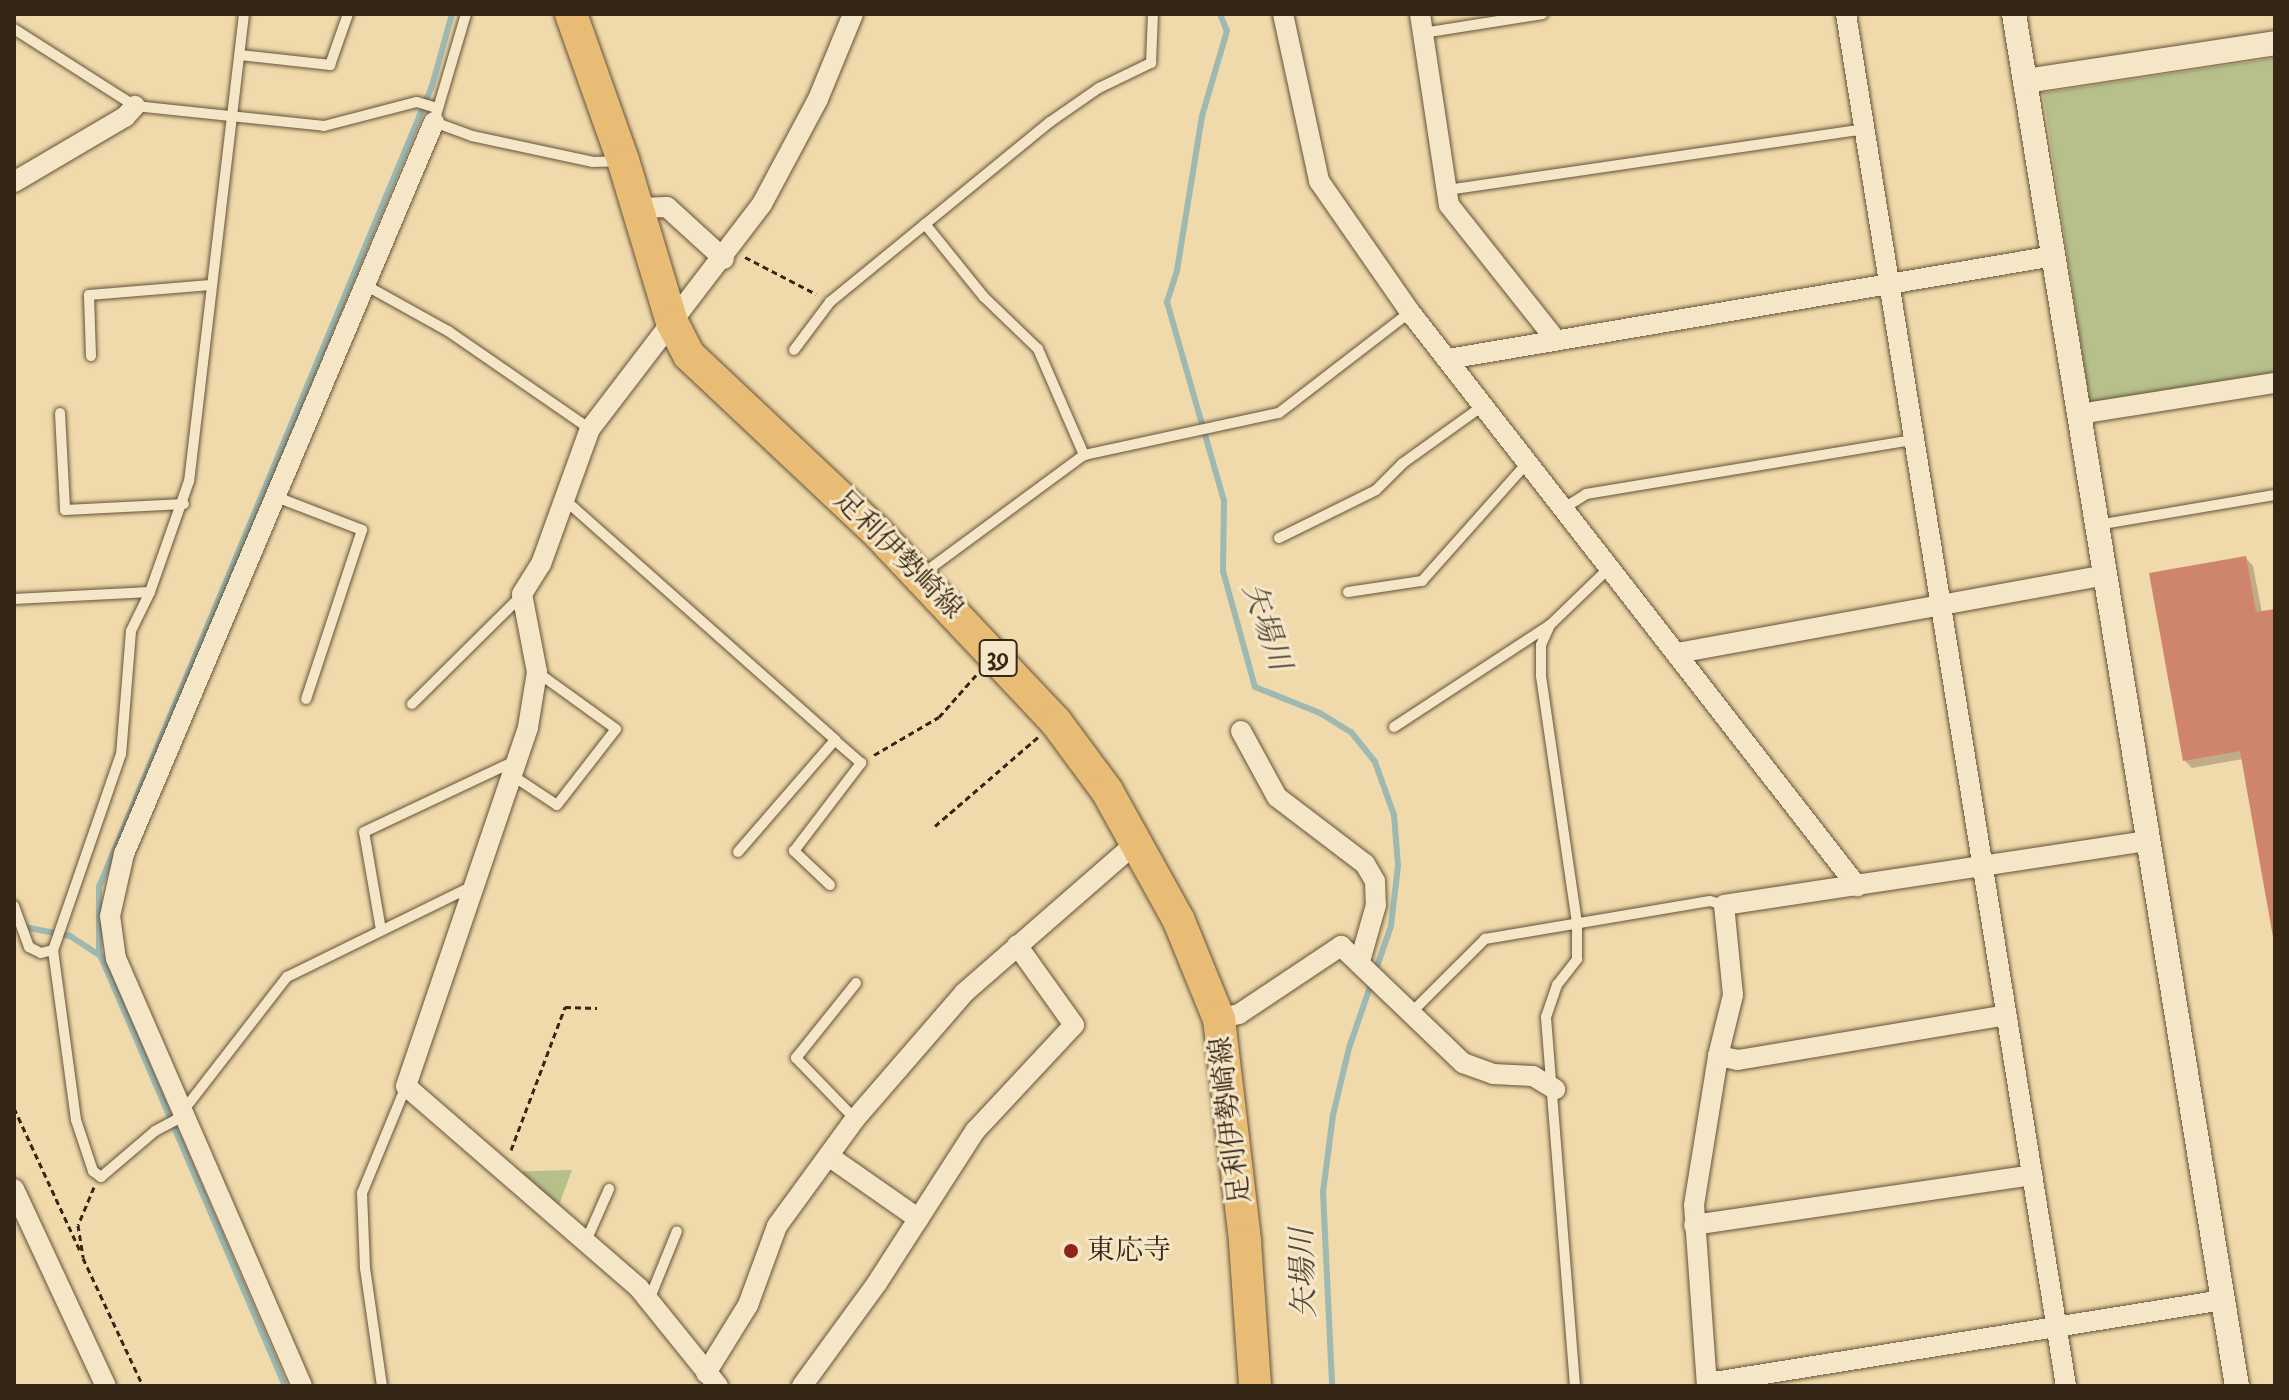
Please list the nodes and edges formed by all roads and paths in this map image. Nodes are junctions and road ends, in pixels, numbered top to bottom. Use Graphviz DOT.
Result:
graph roads {
  1 [pos="244,14"];
  2 [pos="348,14"];
  3 [pos="466,14"];
  4 [pos="571,14"];
  5 [pos="853,14"];
  6 [pos="1153,14"];
  7 [pos="1283,14"];
  8 [pos="1543,14"];
  9 [pos="1846,14"];
  10 [pos="2014,14"];
  11 [pos="1421,23"];
  12 [pos="14,29"];
  13 [pos="2275,43"];
  14 [pos="240,55"];
  15 [pos="2025,81"];
  16 [pos="135,106"];
  17 [pos="234,113"];
  18 [pos="436,115"];
  19 [pos="1864,129"];
  20 [pos="623,160"];
  21 [pos="14,182"];
  22 [pos="1447,190"];
  23 [pos="639,208"];
  24 [pos="925,224"];
  25 [pos="727,254"];
  26 [pos="2054,256"];
  27 [pos="211,285"];
  28 [pos="1887,285"];
  29 [pos="367,286"];
  30 [pos="830,302"];
  31 [pos="1410,312"];
  32 [pos="672,322"];
  33 [pos="1556,340"];
  34 [pos="794,350"];
  35 [pos="91,356"];
  36 [pos="1448,359"];
  37 [pos="2275,383"];
  38 [pos="1484,405"];
  39 [pos="60,413"];
  40 [pos="2079,414"];
  41 [pos="590,429"];
  42 [pos="1912,440"];
  43 [pos="1084,455"];
  44 [pos="1528,462"];
  45 [pos="2275,495"];
  46 [pos="279,498"];
  47 [pos="564,499"];
  48 [pos="184,504"];
  49 [pos="1564,508"];
  50 [pos="2097,525"];
  51 [pos="1279,538"];
  52 [pos="1610,567"];
  53 [pos="2105,575"];
  54 [pos="919,576"];
  55 [pos="150,592"];
  56 [pos="1348,592"];
  57 [pos="522,594"];
  58 [pos="14,599"];
  59 [pos="1939,604"];
  60 [pos="1550,625"];
  61 [pos="994,653"];
  62 [pos="1677,653"];
  63 [pos="537,672"];
  64 [pos="306,699"];
  65 [pos="412,704"];
  66 [pos="1056,722"];
  67 [pos="1394,727"];
  68 [pos="1241,731"];
  69 [pos="835,740"];
  70 [pos="861,763"];
  71 [pos="513,768"];
  72 [pos="935,826"];
  73 [pos="2149,841"];
  74 [pos="1136,843"];
  75 [pos="738,852"];
  76 [pos="1982,867"];
  77 [pos="830,885"];
  78 [pos="1857,886"];
  79 [pos="471,887"];
  80 [pos="1724,905"];
  81 [pos="14,906"];
  82 [pos="1577,923"];
  83 [pos="381,930"];
  84 [pos="1017,945"];
  85 [pos="53,950"];
  86 [pos="1360,961"];
  87 [pos="856,983"];
  88 [pos="597,1008"];
  89 [pos="1411,1013"];
  90 [pos="2006,1015"];
  91 [pos="1219,1019"];
  92 [pos="1718,1056"];
  93 [pos="406,1086"];
  94 [pos="1555,1089"];
  95 [pos="14,1108"];
  96 [pos="183,1113"];
  97 [pos="855,1119"];
  98 [pos="830,1157"];
  99 [pos="503,1172"];
  100 [pos="2032,1175"];
  101 [pos="101,1177"];
  102 [pos="14,1189"];
  103 [pos="609,1189"];
  104 [pos="919,1219"];
  105 [pos="1694,1225"];
  106 [pos="677,1231"];
  107 [pos="585,1243"];
  108 [pos="83,1258"];
  109 [pos="649,1300"];
  110 [pos="2223,1300"];
  111 [pos="2057,1327"];
  112 [pos="712,1380"];
  113 [pos="1708,1384"];
  114 [pos="106,1386"];
  115 [pos="143,1386"];
  116 [pos="302,1386"];
  117 [pos="382,1386"];
  118 [pos="802,1386"];
  119 [pos="1255,1386"];
  120 [pos="1575,1386"];
  121 [pos="2066,1386"];
  122 [pos="2237,1386"];
  1 -- 14 [label="lane"];
  2 -- 14 [label="lane"];
  3 -- 18 [label="lane"];
  4 -- 20 [label="main road, 足利伊勢崎線 / 39"];
  5 -- 25 [label="street"];
  6 -- 24 [label="lane"];
  7 -- 31 [label="street"];
  8 -- 11 [label="lane"];
  9 -- 19 [label="street"];
  10 -- 15 [label="street"];
  11 -- 22 [label="street"];
  12 -- 16 [label="lane"];
  13 -- 15 [label="street"];
  14 -- 17 [label="lane"];
  15 -- 26 [label="street"];
  16 -- 17 [label="lane"];
  16 -- 21 [label="street"];
  17 -- 18 [label="lane"];
  17 -- 27 [label="lane"];
  18 -- 20 [label="lane"];
  18 -- 29 [label="street"];
  19 -- 22 [label="lane"];
  19 -- 28 [label="street"];
  20 -- 23 [label="main road, 足利伊勢崎線 / 39"];
  22 -- 33 [label="street"];
  23 -- 25 [label="street"];
  23 -- 32 [label="main road, 足利伊勢崎線 / 39"];
  24 -- 30 [label="lane"];
  24 -- 43 [label="lane"];
  25 -- 30 [label="path"];
  25 -- 32 [label="street"];
  26 -- 28 [label="street"];
  26 -- 40 [label="street"];
  27 -- 35 [label="lane"];
  27 -- 48 [label="lane"];
  28 -- 33 [label="street"];
  28 -- 42 [label="street"];
  29 -- 41 [label="lane"];
  29 -- 46 [label="street"];
  30 -- 34 [label="lane"];
  31 -- 36 [label="street"];
  31 -- 43 [label="lane"];
  32 -- 41 [label="street"];
  32 -- 54 [label="main road, 足利伊勢崎線 / 39"];
  33 -- 36 [label="street"];
  36 -- 38 [label="street"];
  37 -- 40 [label="street"];
  38 -- 44 [label="street"];
  38 -- 51 [label="lane"];
  39 -- 48 [label="lane"];
  40 -- 50 [label="street"];
  41 -- 47 [label="street"];
  42 -- 49 [label="lane"];
  42 -- 59 [label="street"];
  43 -- 54 [label="lane"];
  44 -- 49 [label="street"];
  44 -- 56 [label="lane"];
  45 -- 50 [label="lane"];
  46 -- 64 [label="lane"];
  46 -- 96 [label="street"];
  47 -- 57 [label="street"];
  47 -- 69 [label="lane"];
  48 -- 55 [label="lane"];
  49 -- 52 [label="street"];
  50 -- 53 [label="street"];
  52 -- 60 [label="lane"];
  52 -- 62 [label="street"];
  53 -- 59 [label="street"];
  53 -- 73 [label="street"];
  54 -- 61 [label="main road, 足利伊勢崎線 / 39"];
  55 -- 58 [label="lane"];
  55 -- 85 [label="lane"];
  57 -- 63 [label="street"];
  57 -- 65 [label="lane"];
  59 -- 62 [label="street"];
  59 -- 76 [label="street"];
  60 -- 67 [label="lane"];
  60 -- 82 [label="lane"];
  61 -- 66 [label="main road, 足利伊勢崎線 / 39"];
  61 -- 70 [label="path"];
  62 -- 78 [label="street"];
  63 -- 71 [label="street"];
  63 -- 71 [label="lane"];
  66 -- 72 [label="path"];
  66 -- 74 [label="main road, 足利伊勢崎線 / 39"];
  68 -- 86 [label="street"];
  69 -- 70 [label="lane"];
  69 -- 75 [label="lane"];
  70 -- 77 [label="lane"];
  71 -- 79 [label="street"];
  71 -- 83 [label="lane"];
  73 -- 76 [label="street"];
  73 -- 110 [label="street"];
  74 -- 84 [label="street"];
  74 -- 91 [label="main road, 足利伊勢崎線 / 39"];
  76 -- 78 [label="street"];
  76 -- 90 [label="street"];
  78 -- 80 [label="street"];
  79 -- 83 [label="lane"];
  79 -- 93 [label="street"];
  80 -- 82 [label="lane"];
  80 -- 92 [label="street"];
  81 -- 85 [label="lane"];
  82 -- 89 [label="lane"];
  82 -- 94 [label="lane"];
  83 -- 96 [label="lane"];
  84 -- 97 [label="street"];
  84 -- 104 [label="street"];
  85 -- 101 [label="lane"];
  86 -- 89 [label="street"];
  86 -- 91 [label="street"];
  87 -- 97 [label="lane"];
  88 -- 99 [label="path"];
  89 -- 94 [label="street"];
  90 -- 92 [label="street"];
  90 -- 100 [label="street"];
  91 -- 119 [label="main road, 足利伊勢崎線 / 39"];
  92 -- 105 [label="street"];
  93 -- 99 [label="street"];
  93 -- 117 [label="lane"];
  94 -- 120 [label="lane"];
  95 -- 108 [label="path"];
  96 -- 101 [label="lane"];
  96 -- 116 [label="street"];
  97 -- 98 [label="street"];
  98 -- 104 [label="street"];
  98 -- 112 [label="street"];
  99 -- 107 [label="street"];
  100 -- 105 [label="street"];
  100 -- 111 [label="street"];
  101 -- 108 [label="path"];
  102 -- 114 [label="street"];
  103 -- 107 [label="lane"];
  104 -- 118 [label="street"];
  105 -- 113 [label="street"];
  106 -- 109 [label="lane"];
  107 -- 109 [label="street"];
  108 -- 115 [label="path"];
  109 -- 112 [label="street"];
  110 -- 111 [label="street"];
  110 -- 122 [label="street"];
  111 -- 113 [label="street"];
  111 -- 121 [label="street"];
}
